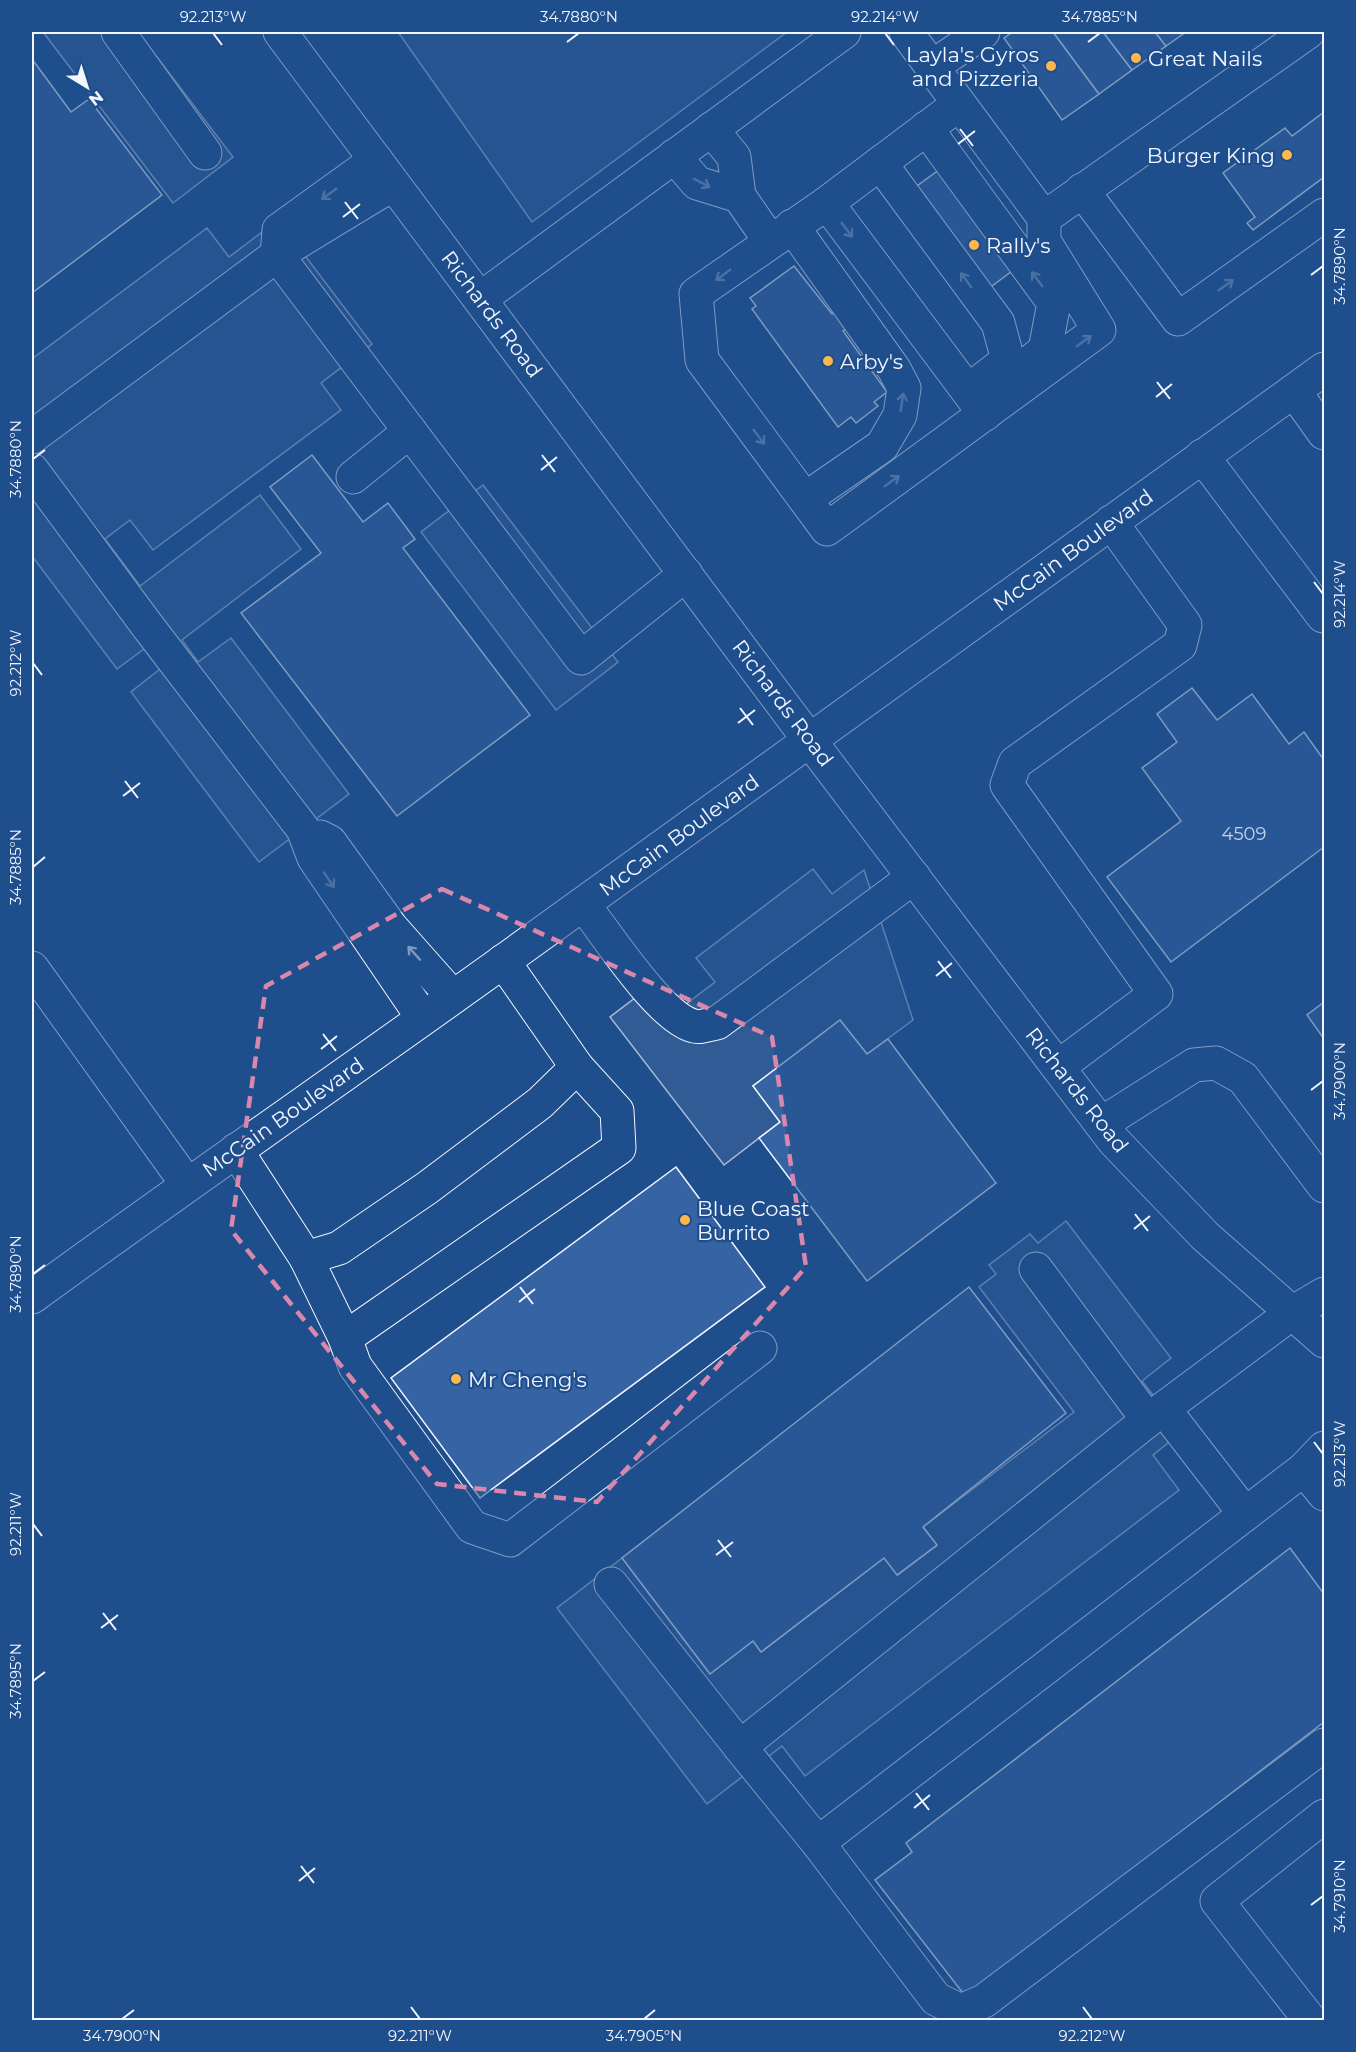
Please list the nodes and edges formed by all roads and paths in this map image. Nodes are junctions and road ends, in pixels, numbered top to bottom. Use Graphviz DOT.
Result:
graph roads {
  1 [pos="118,32"];
  2 [pos="280,32"];
  3 [pos="844,32"];
  4 [pos="906,32"];
  5 [pos="983,32"];
  6 [pos="1308,32"];
  7 [pos="932,67"];
  8 [pos="959,104"];
  9 [pos="927,128"];
  10 [pos="711,129"];
  11 [pos="205,153"];
  12 [pos="674,156"];
  13 [pos="880,163"];
  14 [pos="385,172"];
  15 [pos="1082,190"];
  16 [pos="739,196"];
  17 [pos="827,203"];
  18 [pos="1324,215"];
  19 [pos="1044,218"];
  20 [pos="781,234"];
  21 [pos="277,255"];
  22 [pos="480,299"];
  23 [pos="1324,369"];
  24 [pos="1294,391"];
  25 [pos="977,403"];
  26 [pos="410,431"];
  27 [pos="1324,433"];
  28 [pos="32,437"];
  29 [pos="1202,456"];
  30 [pos="32,470"];
  31 [pos="353,477"];
  32 [pos="805,499"];
  33 [pos="1111,522"];
  34 [pos="686,574"];
  35 [pos="1324,615"];
  36 [pos="810,741"];
  37 [pos="303,829"];
  38 [pos="914,877"];
  39 [pos="583,904"];
  40 [pos="503,961"];
  41 [pos="32,969"];
  42 [pos="453,997"];
  43 [pos="423,1018"];
  44 [pos="1058,1066"];
  45 [pos="577,1067"];
  46 [pos="1101,1124"];
  47 [pos="236,1150"];
  48 [pos="187,1184"];
  49 [pos="1324,1186"];
  50 [pos="306,1258"];
  51 [pos="1036,1269"];
  52 [pos="1324,1294"];
  53 [pos="32,1297"];
  54 [pos="1292,1313"];
  55 [pos="345,1338"];
  56 [pos="1324,1341"];
  57 [pos="760,1348"];
  58 [pos="1156,1414"];
  59 [pos="1314,1459"];
  60 [pos="1324,1494"];
  61 [pos="1245,1514"];
  62 [pos="611,1584"];
  63 [pos="1324,1745"];
  64 [pos="740,1747"];
  65 [pos="1320,1828"];
  66 [pos="818,1843"];
  67 [pos="1310,2020"];
  1 -- 11 [label="street"];
  2 -- 14 [label="street, Richards Road"];
  3 -- 10 [label="street"];
  4 -- 7 [label="street"];
  5 -- 7 [label="street"];
  6 -- 15 [label="street"];
  7 -- 8 [label="street"];
  8 -- 9 [label="street"];
  8 -- 19 [label="street"];
  9 -- 13 [label="street"];
  25 -- 9 [label="street, one-way"];
  10 -- 12 [label="street"];
  10 -- 16 [label="street"];
  12 -- 16 [label="street, one-way"];
  12 -- 22 [label="street"];
  13 -- 17 [label="street"];
  25 -- 13 [label="street, one-way"];
  14 -- 21 [label="street"];
  14 -- 22 [label="street, Richards Road"];
  15 -- 18 [label="street, one-way"];
  15 -- 19 [label="street"];
  16 -- 20 [label="street"];
  17 -- 20 [label="street"];
  17 -- 25 [label="street, one-way"];
  25 -- 19 [label="street, one-way"];
  20 -- 32 [label="street, one-way"];
  32 -- 20 [label="street, one-way"];
  21 -- 26 [label="street"];
  21 -- 28 [label="street"];
  22 -- 34 [label="street, Richards Road"];
  23 -- 24 [label="street, McCain Boulevard"];
  24 -- 27 [label="street"];
  24 -- 29 [label="street, McCain Boulevard"];
  32 -- 25 [label="street, one-way"];
  26 -- 31 [label="street"];
  26 -- 34 [label="street"];
  29 -- 33 [label="street, McCain Boulevard"];
  29 -- 35 [label="street"];
  30 -- 37 [label="street"];
  33 -- 36 [label="street, McCain Boulevard"];
  33 -- 44 [label="street"];
  34 -- 36 [label="street, Richards Road"];
  36 -- 38 [label="street, Richards Road"];
  36 -- 39 [label="street, McCain Boulevard"];
  42 -- 37 [label="street, one-way"];
  37 -- 43 [label="street, one-way"];
  38 -- 39 [label="street"];
  38 -- 44 [label="street, Richards Road"];
  39 -- 40 [label="street, McCain Boulevard"];
  40 -- 42 [label="street, McCain Boulevard"];
  40 -- 45 [label="street"];
  41 -- 48 [label="street"];
  42 -- 43 [label="street, McCain Boulevard"];
  43 -- 47 [label="street, McCain Boulevard"];
  44 -- 46 [label="street, Richards Road"];
  45 -- 50 [label="street"];
  45 -- 55 [label="street"];
  46 -- 49 [label="street"];
  46 -- 54 [label="street, Richards Road"];
  47 -- 48 [label="street, McCain Boulevard"];
  47 -- 50 [label="street"];
  48 -- 53 [label="street, McCain Boulevard"];
  50 -- 55 [label="street"];
  51 -- 58 [label="street"];
  52 -- 54 [label="street"];
  54 -- 56 [label="street, Richards Road"];
  54 -- 58 [label="street"];
  55 -- 57 [label="street"];
  58 -- 61 [label="street"];
  58 -- 64 [label="street"];
  59 -- 60 [label="street"];
  59 -- 61 [label="street"];
  61 -- 66 [label="street"];
  62 -- 64 [label="street"];
  63 -- 66 [label="street"];
  64 -- 66 [label="street"];
  65 -- 67 [label="street"];
}
